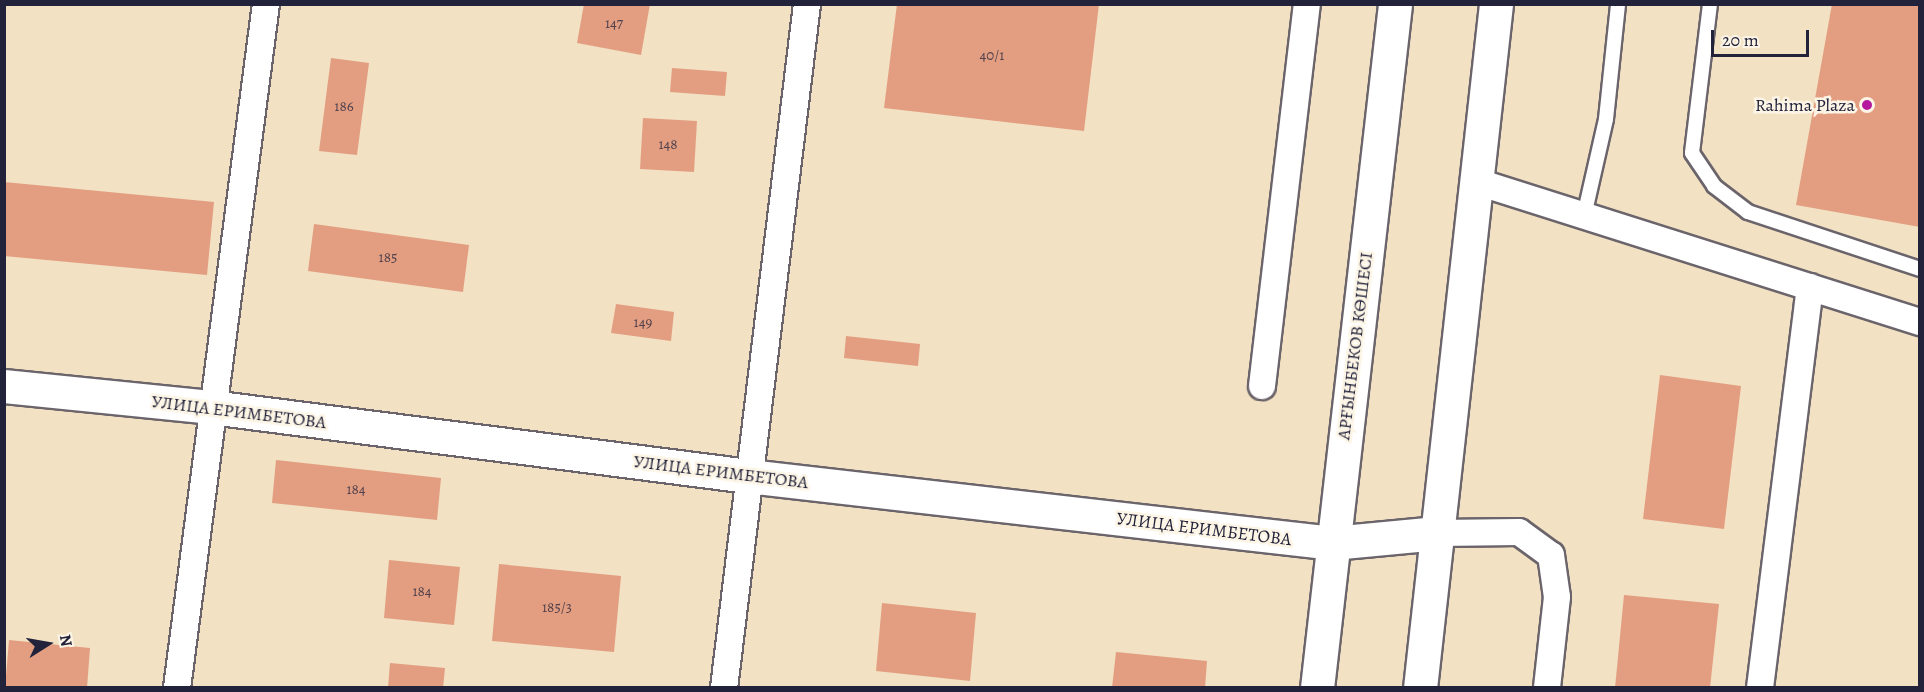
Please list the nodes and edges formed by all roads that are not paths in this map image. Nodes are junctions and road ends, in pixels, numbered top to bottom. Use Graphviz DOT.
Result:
graph roads {
  1 [pos="266,4"];
  2 [pos="807,4"];
  3 [pos="1307,4"];
  4 [pos="1395,4"];
  5 [pos="1496,4"];
  6 [pos="1618,4"];
  7 [pos="1710,4"];
  8 [pos="1478,182"];
  9 [pos="1584,216"];
  10 [pos="1920,269"];
  11 [pos="1810,287"];
  12 [pos="1920,322"];
  13 [pos="1262,386"];
  14 [pos="4,387"];
  15 [pos="211,407"];
  16 [pos="748,476"];
  17 [pos="1438,533"];
  18 [pos="1332,543"];
  19 [pos="177,687"];
  20 [pos="724,687"];
  21 [pos="1317,687"];
  22 [pos="1420,687"];
  23 [pos="1547,687"];
  24 [pos="1760,687"];
  1 -- 15 [label="street"];
  2 -- 16 [label="street"];
  3 -- 13 [label="street"];
  4 -- 18 [label="main road, АРҒЫНБЕКОВ КӨШЕСІ"];
  5 -- 8 [label="main road"];
  6 -- 9 [label="lane"];
  7 -- 10 [label="lane"];
  8 -- 9 [label="street"];
  8 -- 17 [label="main road"];
  9 -- 11 [label="street"];
  11 -- 12 [label="street"];
  11 -- 24 [label="street"];
  14 -- 15 [label="main road, УЛИЦА ЕРИМБЕТОВА"];
  15 -- 16 [label="main road, УЛИЦА ЕРИМБЕТОВА"];
  15 -- 19 [label="street"];
  16 -- 18 [label="main road, УЛИЦА ЕРИМБЕТОВА"];
  16 -- 20 [label="street"];
  17 -- 18 [label="main road, УЛИЦА ЕРИМБЕТОВА"];
  17 -- 22 [label="main road"];
  17 -- 23 [label="street"];
  18 -- 21 [label="main road, АРҒЫНБЕКОВ КӨШЕСІ"];
}
